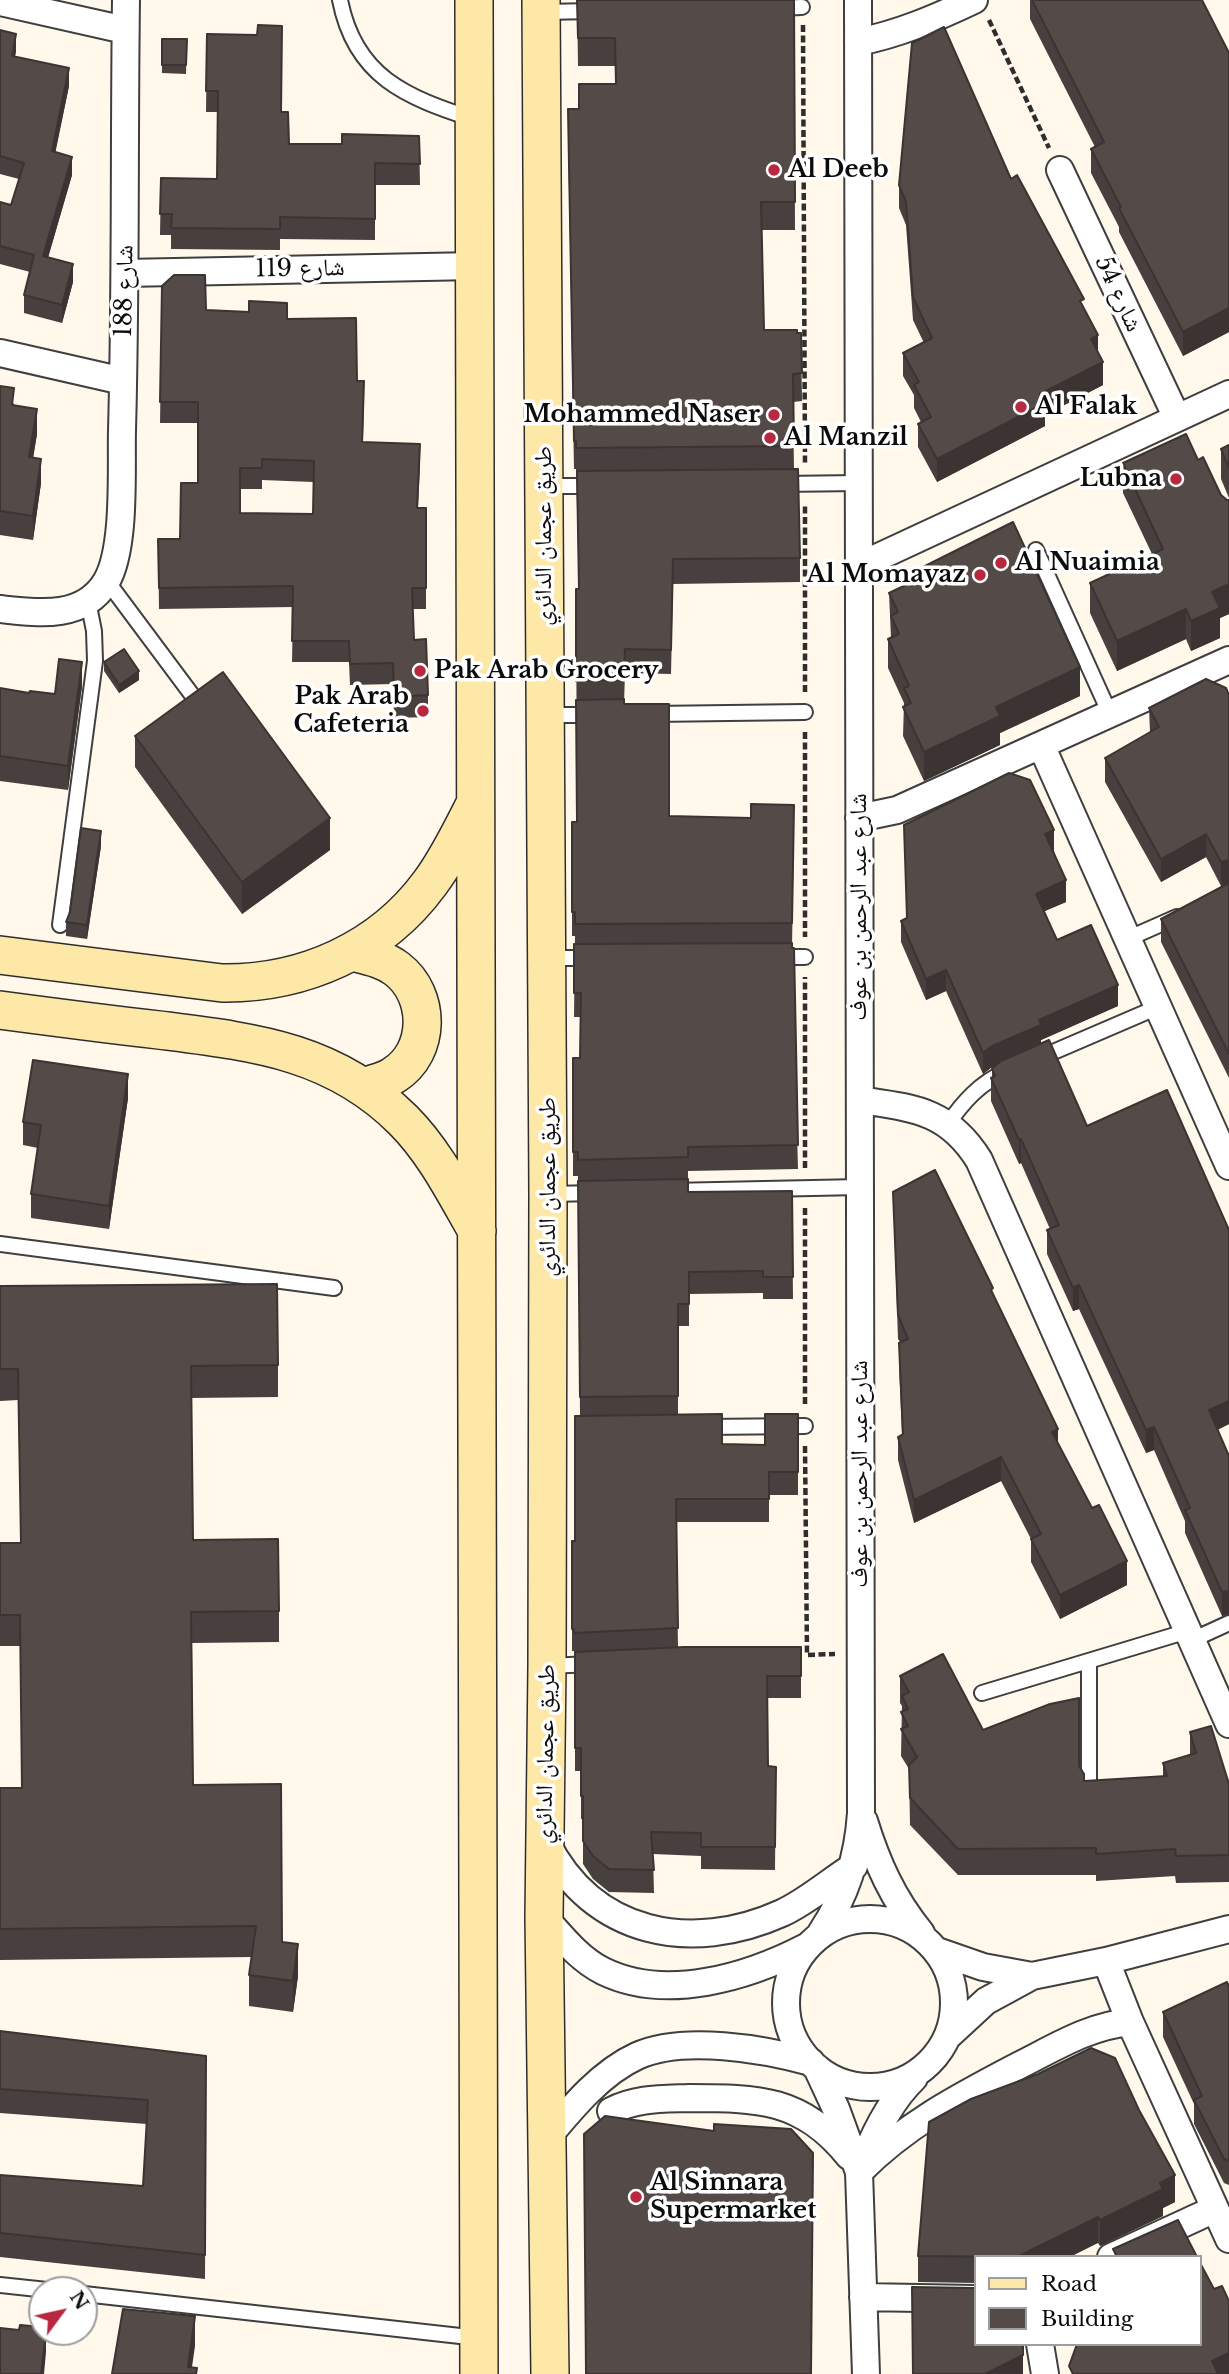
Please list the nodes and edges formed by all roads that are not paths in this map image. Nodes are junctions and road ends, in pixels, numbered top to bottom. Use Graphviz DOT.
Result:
graph roads {
  1 [pos="126,0"];
  2 [pos="340,0"];
  3 [pos="474,0"];
  4 [pos="858,0"];
  5 [pos="0,2"];
  6 [pos="542,6"];
  7 [pos="980,6"];
  8 [pos="761,8"];
  9 [pos="802,8"];
  10 [pos="610,11"];
  11 [pos="125,30"];
  12 [pos="858,42"];
  13 [pos="474,119"];
  14 [pos="1059,170"];
  15 [pos="475,266"];
  16 [pos="125,273"];
  17 [pos="0,353"];
  18 [pos="123,381"];
  19 [pos="1229,394"];
  20 [pos="1177,418"];
  21 [pos="859,483"];
  22 [pos="764,484"];
  23 [pos="613,485"];
  24 [pos="544,486"];
  25 [pos="1036,550"];
  26 [pos="859,566"];
  27 [pos="107,581"];
  28 [pos="88,601"];
  29 [pos="0,609"];
  30 [pos="1229,660"];
  31 [pos="201,707"];
  32 [pos="805,712"];
  33 [pos="641,714"];
  34 [pos="1110,714"];
  35 [pos="545,715"];
  36 [pos="614,715"];
  37 [pos="1041,745"];
  38 [pos="477,802"];
  39 [pos="859,818"];
  40 [pos="1191,910"];
  41 [pos="60,925"];
  42 [pos="1127,939"];
  43 [pos="352,952"];
  44 [pos="0,955"];
  45 [pos="764,957"];
  46 [pos="805,957"];
  47 [pos="546,958"];
  48 [pos="614,958"];
  49 [pos="1158,1007"];
  50 [pos="0,1010"];
  51 [pos="364,1087"];
  52 [pos="860,1100"];
  53 [pos="948,1124"];
  54 [pos="1229,1166"];
  55 [pos="860,1187"];
  56 [pos="616,1192"];
  57 [pos="656,1192"];
  58 [pos="548,1194"];
  59 [pos="477,1232"];
  60 [pos="0,1244"];
  61 [pos="334,1288"];
  62 [pos="805,1426"];
  63 [pos="684,1427"];
  64 [pos="1229,1623"];
  65 [pos="1190,1636"];
  66 [pos="1089,1661"];
  67 [pos="602,1664"];
  68 [pos="547,1667"];
  69 [pos="982,1693"];
  70 [pos="1229,1724"];
  71 [pos="1088,1793"];
  72 [pos="861,1813"];
  73 [pos="545,1840"];
  74 [pos="854,1866"];
  75 [pos="544,1917"];
  76 [pos="1229,1929"];
  77 [pos="814,1940"];
  78 [pos="931,1945"];
  79 [pos="1107,1961"];
  80 [pos="1032,1976"];
  81 [pos="1129,2022"];
  82 [pos="947,2037"];
  83 [pos="814,2065"];
  84 [pos="923,2069"];
  85 [pos="611,2111"];
  86 [pos="547,2139"];
  87 [pos="859,2172"];
  88 [pos="1223,2220"];
  89 [pos="1117,2255"];
  90 [pos="0,2285"];
  91 [pos="28,2288"];
  92 [pos="98,2296"];
  93 [pos="863,2297"];
  94 [pos="974,2299"];
  95 [pos="478,2338"];
  96 [pos="1040,2346"];
  97 [pos="479,2374"];
  98 [pos="504,2374"];
  99 [pos="550,2374"];
  100 [pos="866,2374"];
  101 [pos="1045,2374"];
  1 -- 11 [label="street, شارع 188"];
  2 -- 13 [label="lane"];
  3 -- 13 [label="main road"];
  4 -- 12 [label="street, شارع عبد الرحمن بن عوف"];
  5 -- 11 [label="street"];
  6 -- 10 [label="lane"];
  6 -- 24 [label="main road, طريق عجمان الدائري"];
  7 -- 12 [label="street"];
  8 -- 9 [label="lane"];
  11 -- 16 [label="street, شارع 188"];
  12 -- 21 [label="street, شارع عبد الرحمن بن عوف"];
  13 -- 15 [label="main road"];
  14 -- 20 [label="street, شارع 54"];
  15 -- 16 [label="street, شارع 119"];
  15 -- 38 [label="main road"];
  16 -- 18 [label="street, شارع 188"];
  17 -- 18 [label="street"];
  18 -- 27 [label="street, شارع 188"];
  19 -- 20 [label="street"];
  20 -- 26 [label="street"];
  21 -- 22 [label="lane"];
  21 -- 26 [label="street, شارع عبد الرحمن بن عوف"];
  23 -- 24 [label="lane"];
  24 -- 35 [label="main road, طريق عجمان الدائري"];
  25 -- 34 [label="lane"];
  26 -- 39 [label="street, شارع عبد الرحمن بن عوف"];
  27 -- 28 [label="street"];
  27 -- 31 [label="lane"];
  28 -- 29 [label="street"];
  28 -- 41 [label="lane"];
  30 -- 34 [label="street"];
  32 -- 33 [label="lane"];
  34 -- 37 [label="street"];
  35 -- 36 [label="lane"];
  35 -- 47 [label="main road, طريق عجمان الدائري"];
  37 -- 39 [label="street"];
  37 -- 42 [label="street"];
  38 -- 43 [label="main road"];
  38 -- 59 [label="main road"];
  39 -- 52 [label="street, شارع عبد الرحمن بن عوف"];
  40 -- 42 [label="lane"];
  42 -- 49 [label="street"];
  43 -- 44 [label="main road"];
  43 -- 51 [label="main road"];
  45 -- 46 [label="lane"];
  47 -- 48 [label="lane"];
  47 -- 58 [label="main road, طريق عجمان الدائري"];
  49 -- 53 [label="lane"];
  49 -- 54 [label="street"];
  50 -- 51 [label="main road"];
  51 -- 59 [label="main road"];
  52 -- 53 [label="street"];
  52 -- 55 [label="street, شارع عبد الرحمن بن عوف"];
  53 -- 65 [label="street"];
  55 -- 57 [label="lane"];
  55 -- 72 [label="street, شارع عبد الرحمن بن عوف"];
  56 -- 58 [label="lane"];
  58 -- 68 [label="main road, طريق عجمان الدائري"];
  59 -- 95 [label="main road"];
  60 -- 61 [label="lane"];
  62 -- 63 [label="lane"];
  64 -- 65 [label="lane"];
  65 -- 66 [label="lane"];
  65 -- 70 [label="street"];
  66 -- 69 [label="lane"];
  66 -- 71 [label="lane"];
  67 -- 68 [label="lane"];
  68 -- 73 [label="main road, طريق عجمان الدائري"];
  72 -- 74 [label="street, شارع عبد الرحمن بن عوف"];
  72 -- 78 [label="street, شارع عبد الرحمن بن عوف"];
  73 -- 74 [label="street"];
  73 -- 75 [label="main road, طريق عجمان الدائري"];
  74 -- 77 [label="street, شارع عبد الرحمن بن عوف"];
  75 -- 77 [label="street"];
  75 -- 86 [label="main road, طريق عجمان الدائري"];
  76 -- 79 [label="street"];
  77 -- 78 [label="street"];
  77 -- 83 [label="street"];
  78 -- 80 [label="street"];
  78 -- 82 [label="street"];
  79 -- 80 [label="street"];
  79 -- 81 [label="street"];
  80 -- 82 [label="street"];
  81 -- 87 [label="street"];
  81 -- 88 [label="street"];
  82 -- 84 [label="street"];
  83 -- 84 [label="street"];
  83 -- 86 [label="street"];
  83 -- 87 [label="street"];
  84 -- 87 [label="street"];
  85 -- 87 [label="street"];
  86 -- 99 [label="main road, طريق عجمان الدائري"];
  87 -- 93 [label="street"];
  88 -- 89 [label="street"];
  90 -- 91 [label="lane"];
  92 -- 95 [label="lane"];
  93 -- 94 [label="street"];
  93 -- 100 [label="street"];
  95 -- 97 [label="main road"];
  95 -- 98 [label="main road"];
  96 -- 101 [label="street"];
}
